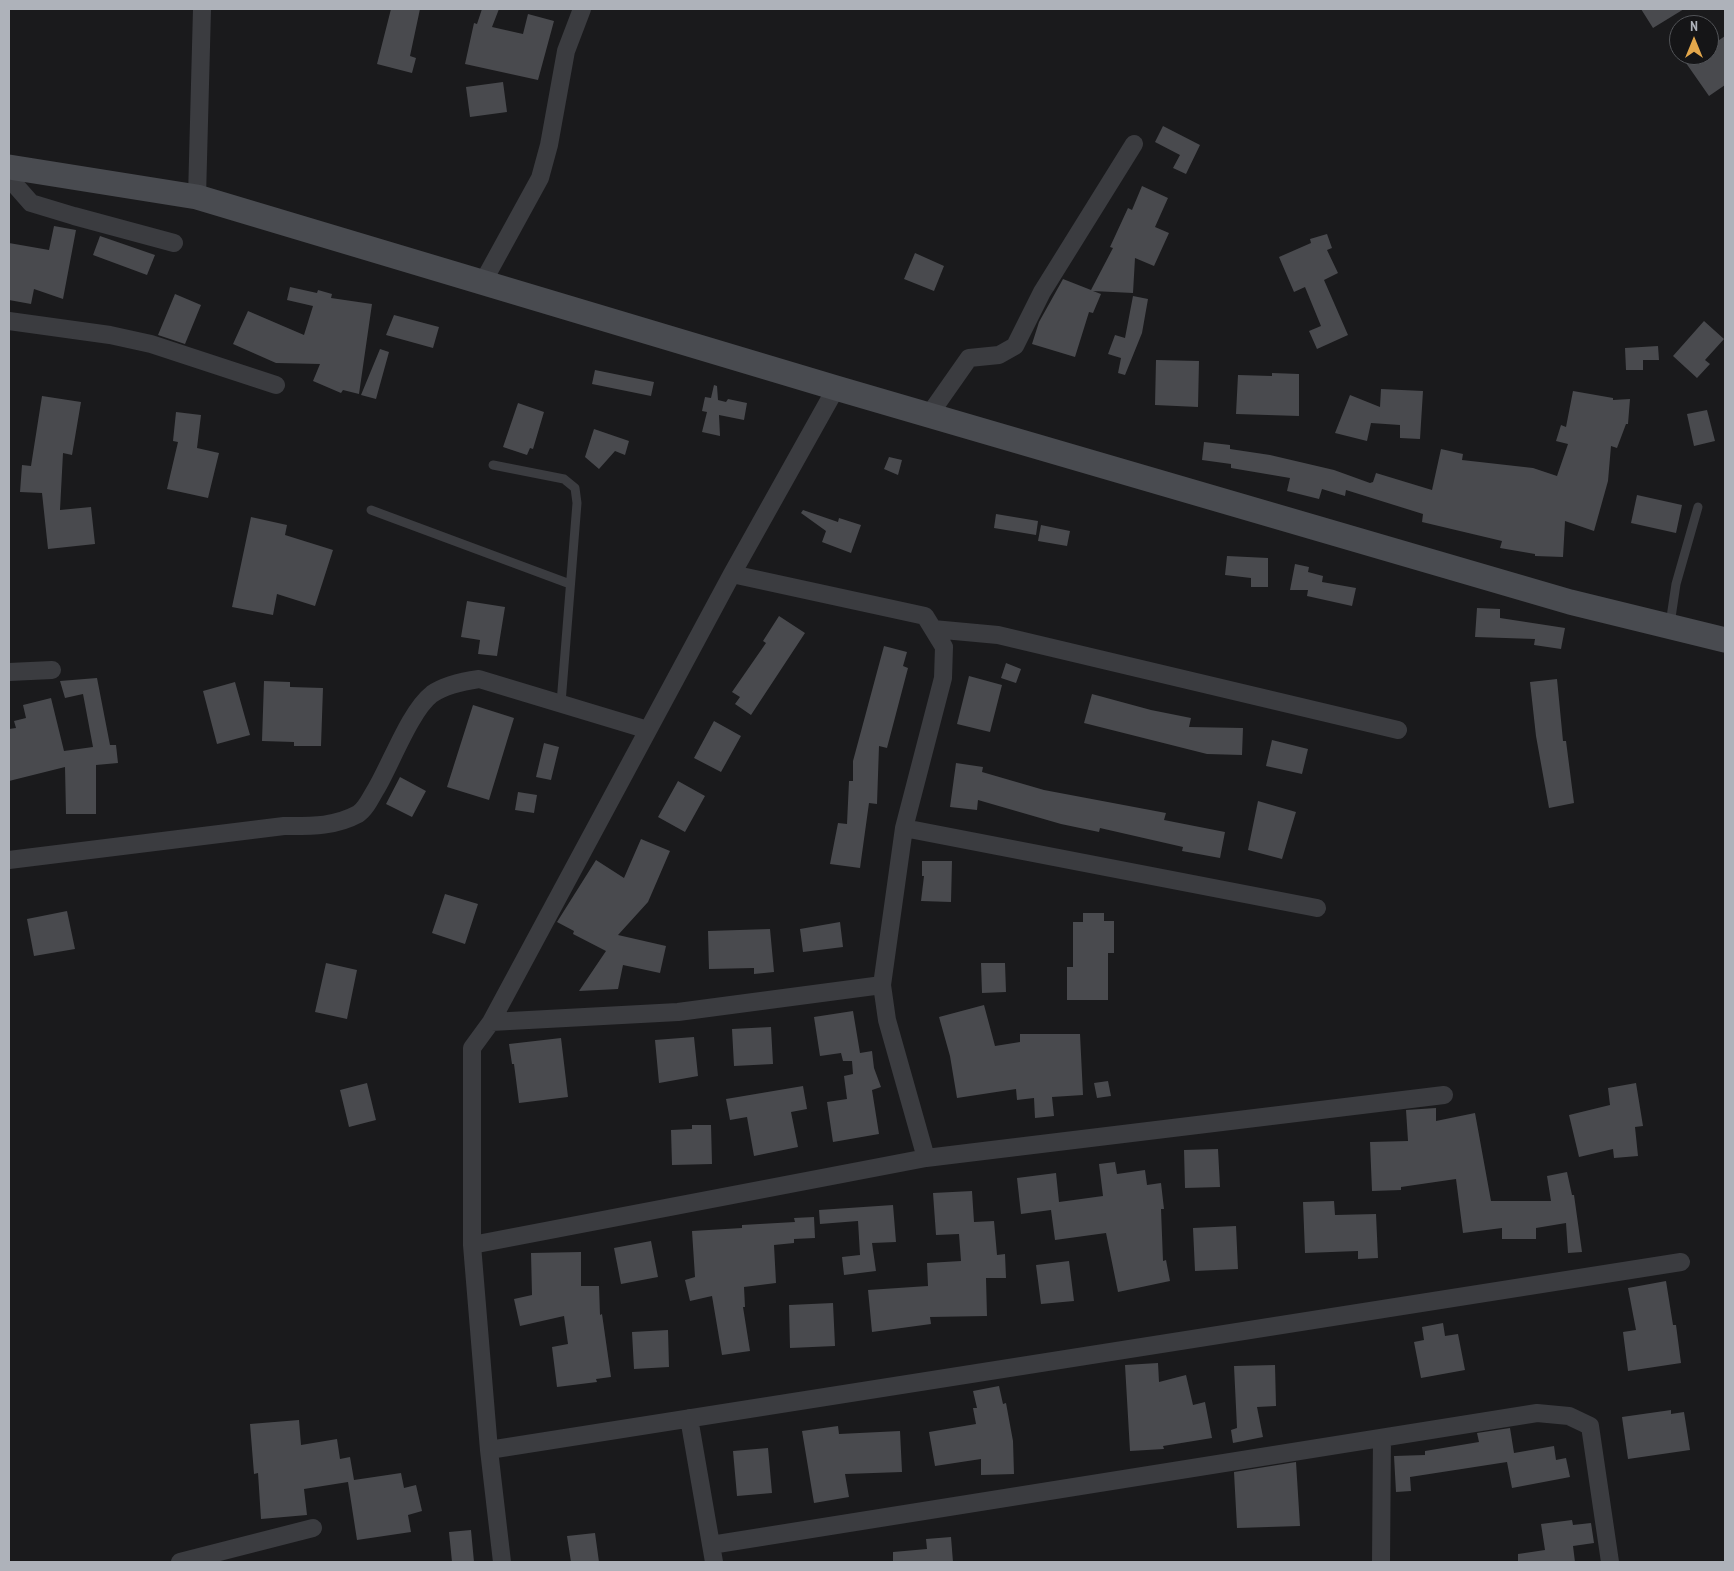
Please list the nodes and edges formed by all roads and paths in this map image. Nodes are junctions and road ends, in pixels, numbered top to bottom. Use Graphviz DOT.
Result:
graph roads {
  1 [pos="213,9"];
  2 [pos="582,9"];
  3 [pos="202,16"];
  4 [pos="1134,144"];
  5 [pos="9,168"];
  6 [pos="9,178"];
  7 [pos="197,197"];
  8 [pos="174,243"];
  9 [pos="483,282"];
  10 [pos="9,320"];
  11 [pos="276,385"];
  12 [pos="836,388"];
  13 [pos="929,415"];
  14 [pos="493,465"];
  15 [pos="1698,507"];
  16 [pos="371,510"];
  17 [pos="732,574"];
  18 [pos="570,584"];
  19 [pos="1669,626"];
  20 [pos="933,628"];
  21 [pos="1725,640"];
  22 [pos="52,670"];
  23 [pos="9,672"];
  24 [pos="561,703"];
  25 [pos="648,730"];
  26 [pos="1398,730"];
  27 [pos="904,828"];
  28 [pos="9,860"];
  29 [pos="1316,908"];
  30 [pos="882,985"];
  31 [pos="491,1022"];
  32 [pos="1444,1095"];
  33 [pos="926,1158"];
  34 [pos="472,1245"];
  35 [pos="1681,1262"];
  36 [pos="689,1418"];
  37 [pos="1382,1438"];
  38 [pos="488,1450"];
  39 [pos="313,1528"];
  40 [pos="712,1554"];
  41 [pos="180,1562"];
  42 [pos="502,1562"];
  43 [pos="1381,1562"];
  44 [pos="1610,1562"];
  1 -- 3 [label="street"];
  2 -- 9 [label="street"];
  3 -- 7 [label="street"];
  4 -- 13 [label="street"];
  5 -- 7 [label="main road"];
  6 -- 8 [label="street"];
  7 -- 9 [label="main road"];
  9 -- 12 [label="main road"];
  10 -- 11 [label="street"];
  12 -- 13 [label="main road"];
  12 -- 17 [label="street"];
  13 -- 19 [label="main road"];
  14 -- 18 [label="lane"];
  15 -- 19 [label="lane"];
  16 -- 18 [label="lane"];
  17 -- 20 [label="street"];
  17 -- 25 [label="street"];
  18 -- 24 [label="lane"];
  19 -- 21 [label="main road"];
  20 -- 26 [label="street"];
  20 -- 27 [label="street"];
  22 -- 23 [label="street"];
  24 -- 25 [label="street"];
  24 -- 28 [label="street"];
  25 -- 31 [label="street"];
  27 -- 29 [label="street"];
  27 -- 30 [label="street"];
  30 -- 31 [label="street"];
  30 -- 33 [label="street"];
  31 -- 34 [label="street"];
  32 -- 33 [label="street"];
  33 -- 34 [label="street"];
  34 -- 38 [label="street"];
  35 -- 36 [label="street"];
  36 -- 38 [label="street"];
  36 -- 40 [label="street"];
  37 -- 40 [label="street"];
  37 -- 43 [label="street"];
  37 -- 44 [label="street"];
  38 -- 42 [label="street"];
  39 -- 41 [label="street"];
}
